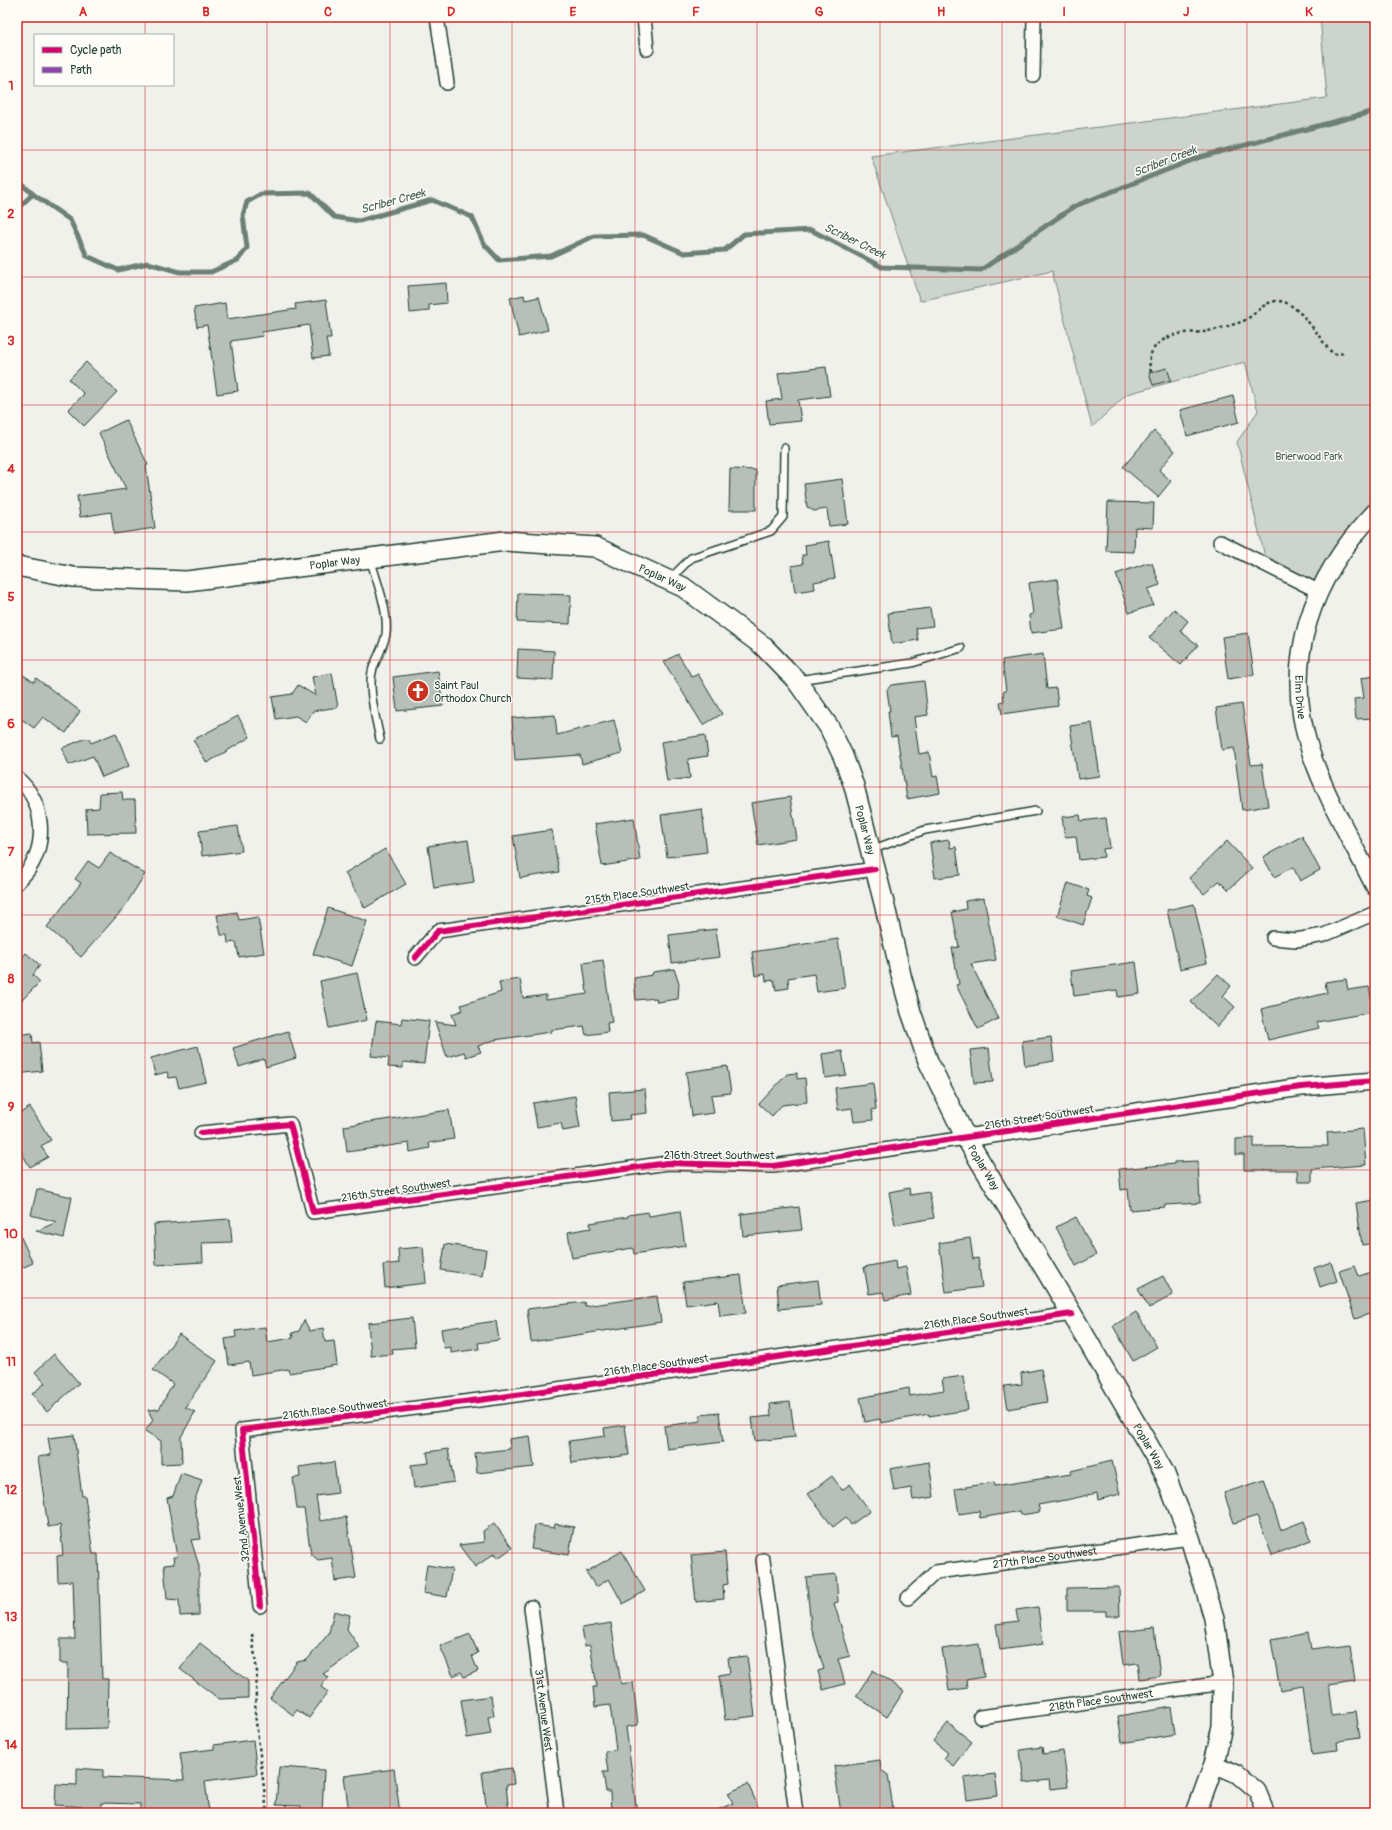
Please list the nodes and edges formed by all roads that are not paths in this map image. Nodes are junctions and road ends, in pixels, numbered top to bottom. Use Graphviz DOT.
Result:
graph roads {
  1 [pos="437,17"];
  2 [pos="644,17"];
  3 [pos="1034,17"];
  4 [pos="647,49"];
  5 [pos="1033,75"];
  6 [pos="447,83"];
  7 [pos="784,448"];
  8 [pos="1375,512"];
  9 [pos="1220,542"];
  10 [pos="370,558"];
  11 [pos="17,566"];
  12 [pos="668,580"];
  13 [pos="1318,591"];
  14 [pos="960,648"];
  15 [pos="796,680"];
  16 [pos="380,739"];
  17 [pos="17,778"];
  18 [pos="1036,811"];
  19 [pos="870,850"];
  20 [pos="875,869"];
  21 [pos="17,883"];
  22 [pos="1375,888"];
  23 [pos="1375,913"];
  24 [pos="1273,938"];
  25 [pos="415,958"];
  26 [pos="1375,1081"];
  27 [pos="201,1133"];
  28 [pos="966,1138"];
  29 [pos="1072,1314"];
  30 [pos="242,1430"];
  31 [pos="1190,1538"];
  32 [pos="764,1560"];
  33 [pos="908,1598"];
  34 [pos="260,1606"];
  35 [pos="531,1607"];
  36 [pos="1223,1683"];
  37 [pos="980,1717"];
  38 [pos="1214,1764"];
  39 [pos="557,1813"];
  40 [pos="796,1813"];
  41 [pos="1196,1813"];
  42 [pos="1266,1813"];
  1 -- 6 [label="street"];
  2 -- 4 [label="street"];
  3 -- 5 [label="street"];
  7 -- 12 [label="lane"];
  8 -- 13 [label="street, Elm Drive"];
  9 -- 13 [label="street"];
  10 -- 11 [label="main road, Poplar Way"];
  10 -- 12 [label="main road, Poplar Way"];
  10 -- 16 [label="lane"];
  12 -- 15 [label="main road, Poplar Way"];
  13 -- 22 [label="street, Elm Drive"];
  14 -- 15 [label="lane"];
  15 -- 19 [label="main road, Poplar Way"];
  17 -- 21 [label="street"];
  18 -- 19 [label="lane"];
  19 -- 20 [label="main road, Poplar Way"];
  20 -- 25 [label="street, 215th Place Southwest"];
  20 -- 28 [label="main road, Poplar Way"];
  23 -- 24 [label="street"];
  26 -- 28 [label="street, 216th Street Southwest"];
  27 -- 28 [label="street, 216th Street Southwest"];
  28 -- 29 [label="main road, Poplar Way"];
  29 -- 30 [label="street, 216th Place Southwest"];
  29 -- 31 [label="main road, Poplar Way"];
  30 -- 34 [label="street, 32nd Avenue West"];
  31 -- 33 [label="street, 217th Place Southwest"];
  31 -- 36 [label="main road, Poplar Way"];
  32 -- 40 [label="street"];
  35 -- 39 [label="street, 31st Avenue West"];
  36 -- 37 [label="street, 218th Place Southwest"];
  36 -- 38 [label="main road, Poplar Way"];
  38 -- 41 [label="main road, Poplar Way"];
  38 -- 42 [label="street"];
}
